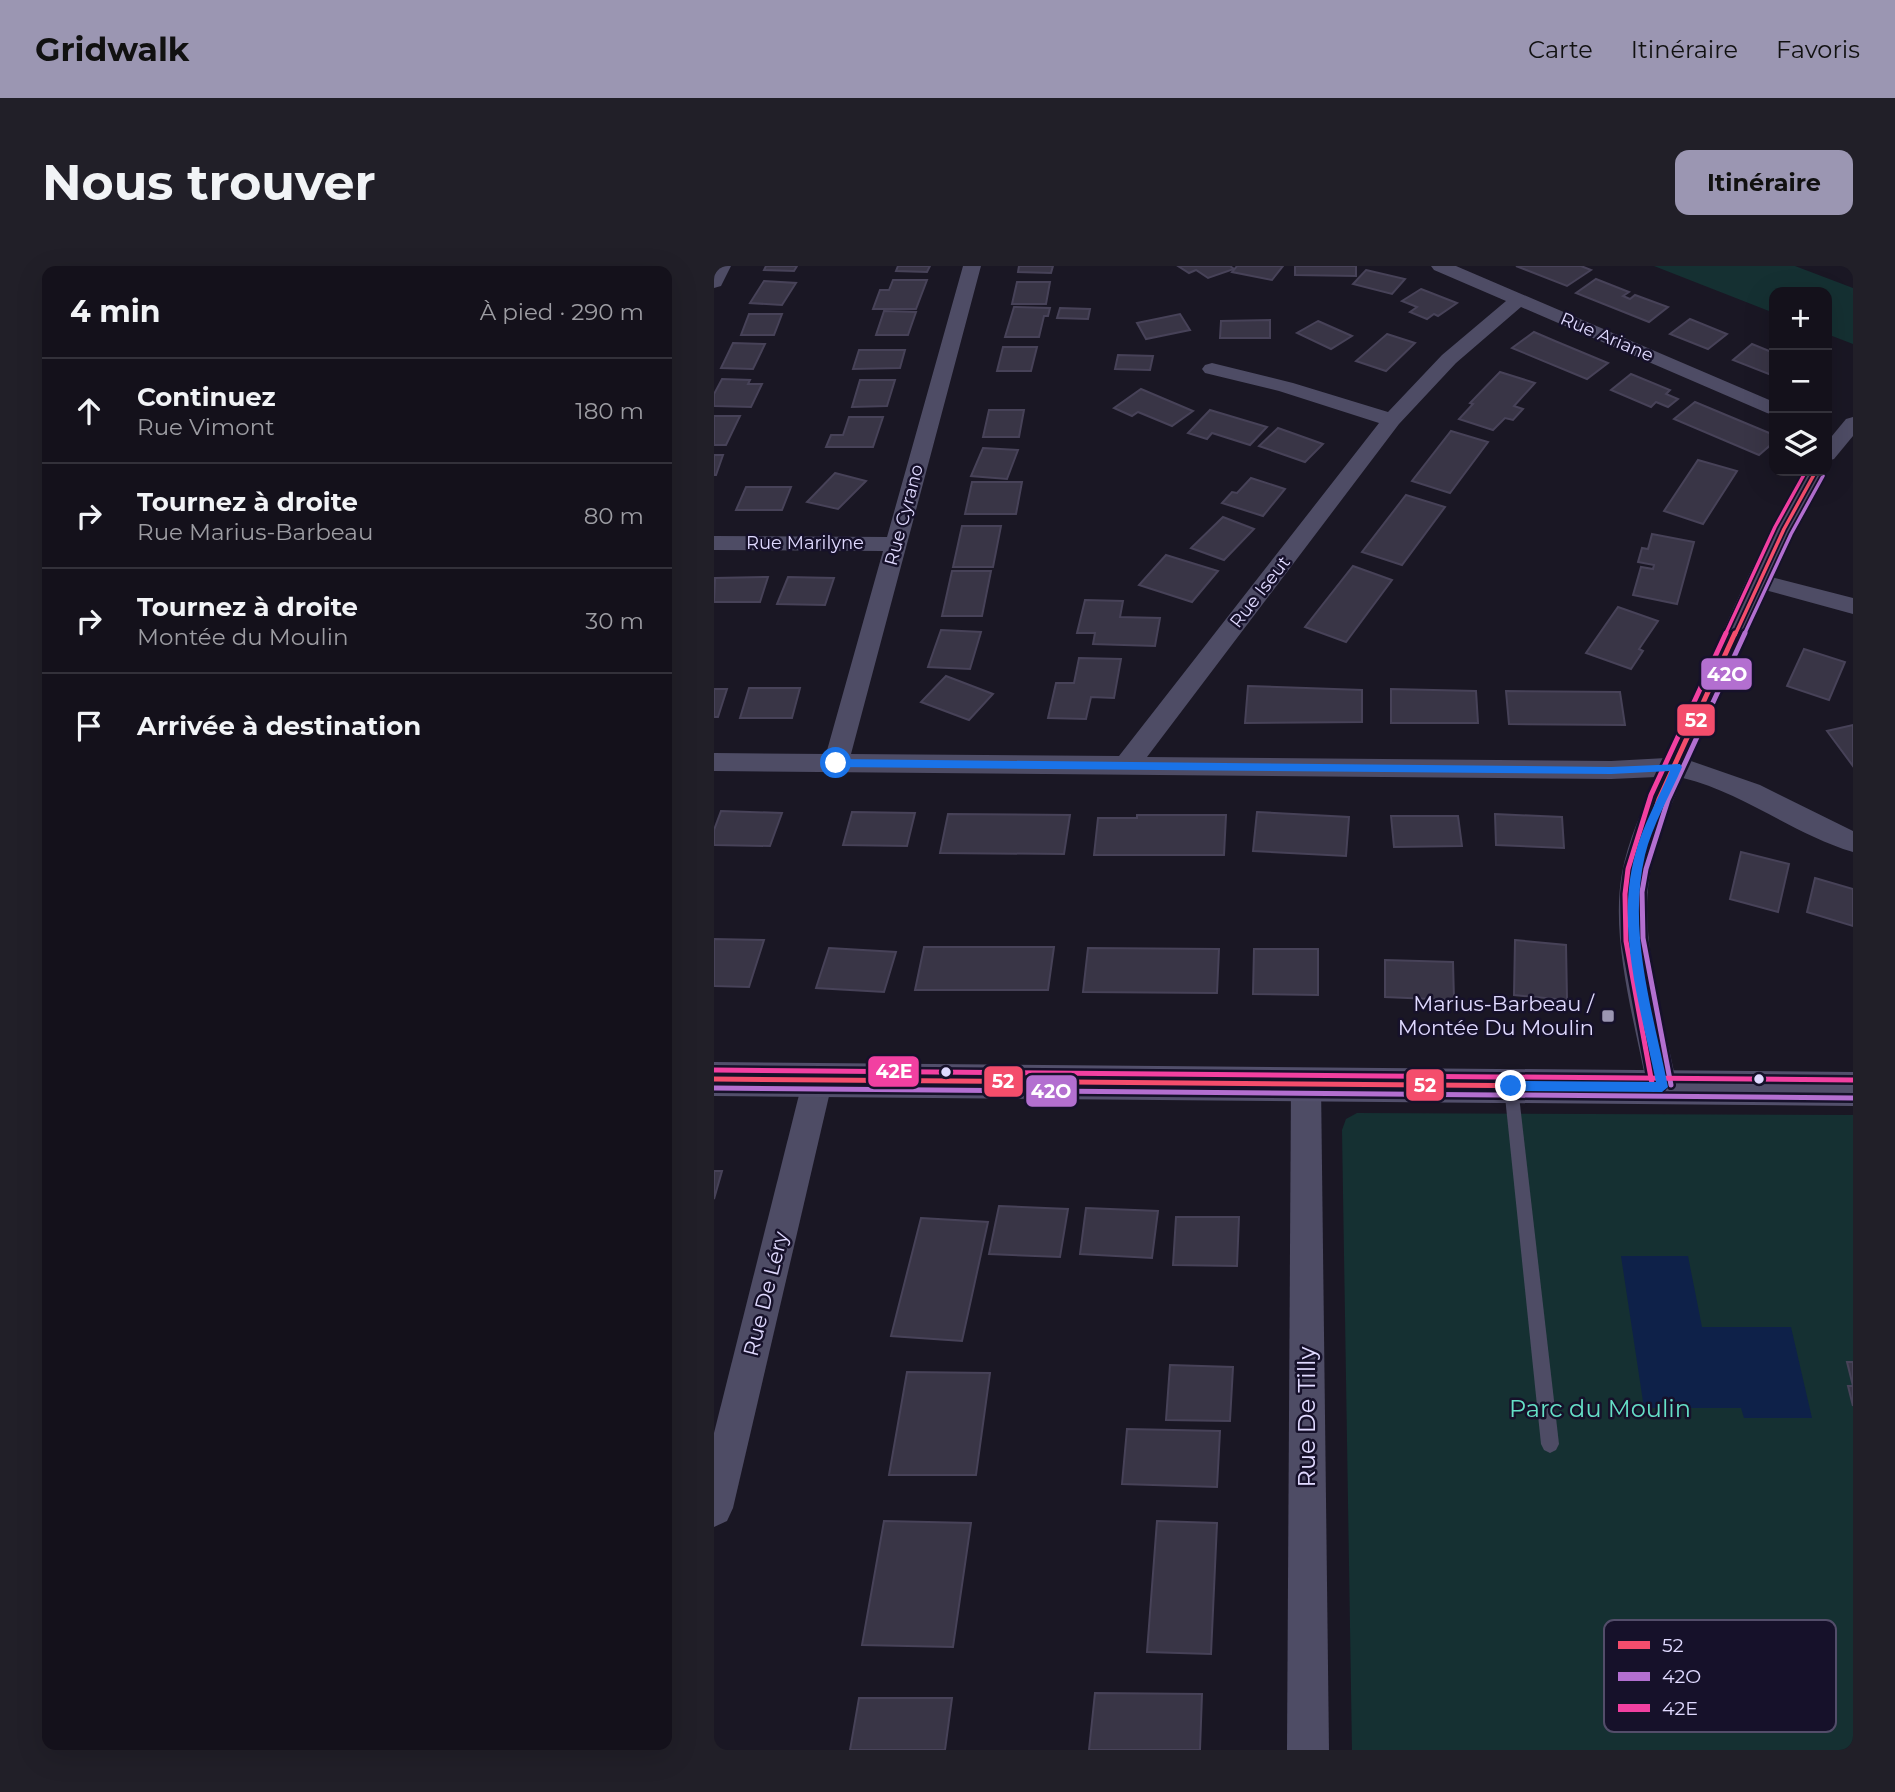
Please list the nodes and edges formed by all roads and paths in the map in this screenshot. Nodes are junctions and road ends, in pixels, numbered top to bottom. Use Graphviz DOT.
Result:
graph roads {
  1 [pos="722,266"];
  2 [pos="972,266"];
  3 [pos="1440,266"];
  4 [pos="714,282"];
  5 [pos="1518,300"];
  6 [pos="1212,369"];
  7 [pos="1769,407"];
  8 [pos="1392,420"];
  9 [pos="1813,476"];
  10 [pos="714,543"];
  11 [pos="896,544"];
  12 [pos="1759,581"];
  13 [pos="1853,606"];
  14 [pos="714,762"];
  15 [pos="836,763"];
  16 [pos="1127,764"];
  17 [pos="1677,767"];
  18 [pos="1853,842"];
  19 [pos="714,1079"];
  20 [pos="818,1079"];
  21 [pos="1306,1084"];
  22 [pos="1511,1086"];
  23 [pos="1662,1087"];
  24 [pos="1853,1089"];
  25 [pos="1550,1444"];
  26 [pos="714,1508"];
  27 [pos="1308,1750"];
  1 -- 4 [label="street"];
  2 -- 11 [label="street, Rue Cyrano"];
  3 -- 5 [label="street, Rue Ariane"];
  5 -- 7 [label="street, Rue Ariane"];
  5 -- 8 [label="street, Rue Iseut"];
  6 -- 8 [label="street"];
  8 -- 16 [label="street, Rue Iseut"];
  9 -- 12 [label="street"];
  10 -- 11 [label="street, Rue Marilyne"];
  11 -- 15 [label="street, Rue Cyrano"];
  12 -- 13 [label="street"];
  12 -- 17 [label="street"];
  14 -- 15 [label="street"];
  15 -- 16 [label="street"];
  16 -- 17 [label="street"];
  17 -- 18 [label="street"];
  17 -- 23 [label="street"];
  19 -- 20 [label="street"];
  20 -- 21 [label="street"];
  20 -- 26 [label="street, Rue De Léry"];
  21 -- 22 [label="street"];
  21 -- 27 [label="street, Rue De Tilly"];
  22 -- 23 [label="street"];
  22 -- 25 [label="lane"];
  23 -- 24 [label="street"];
}
